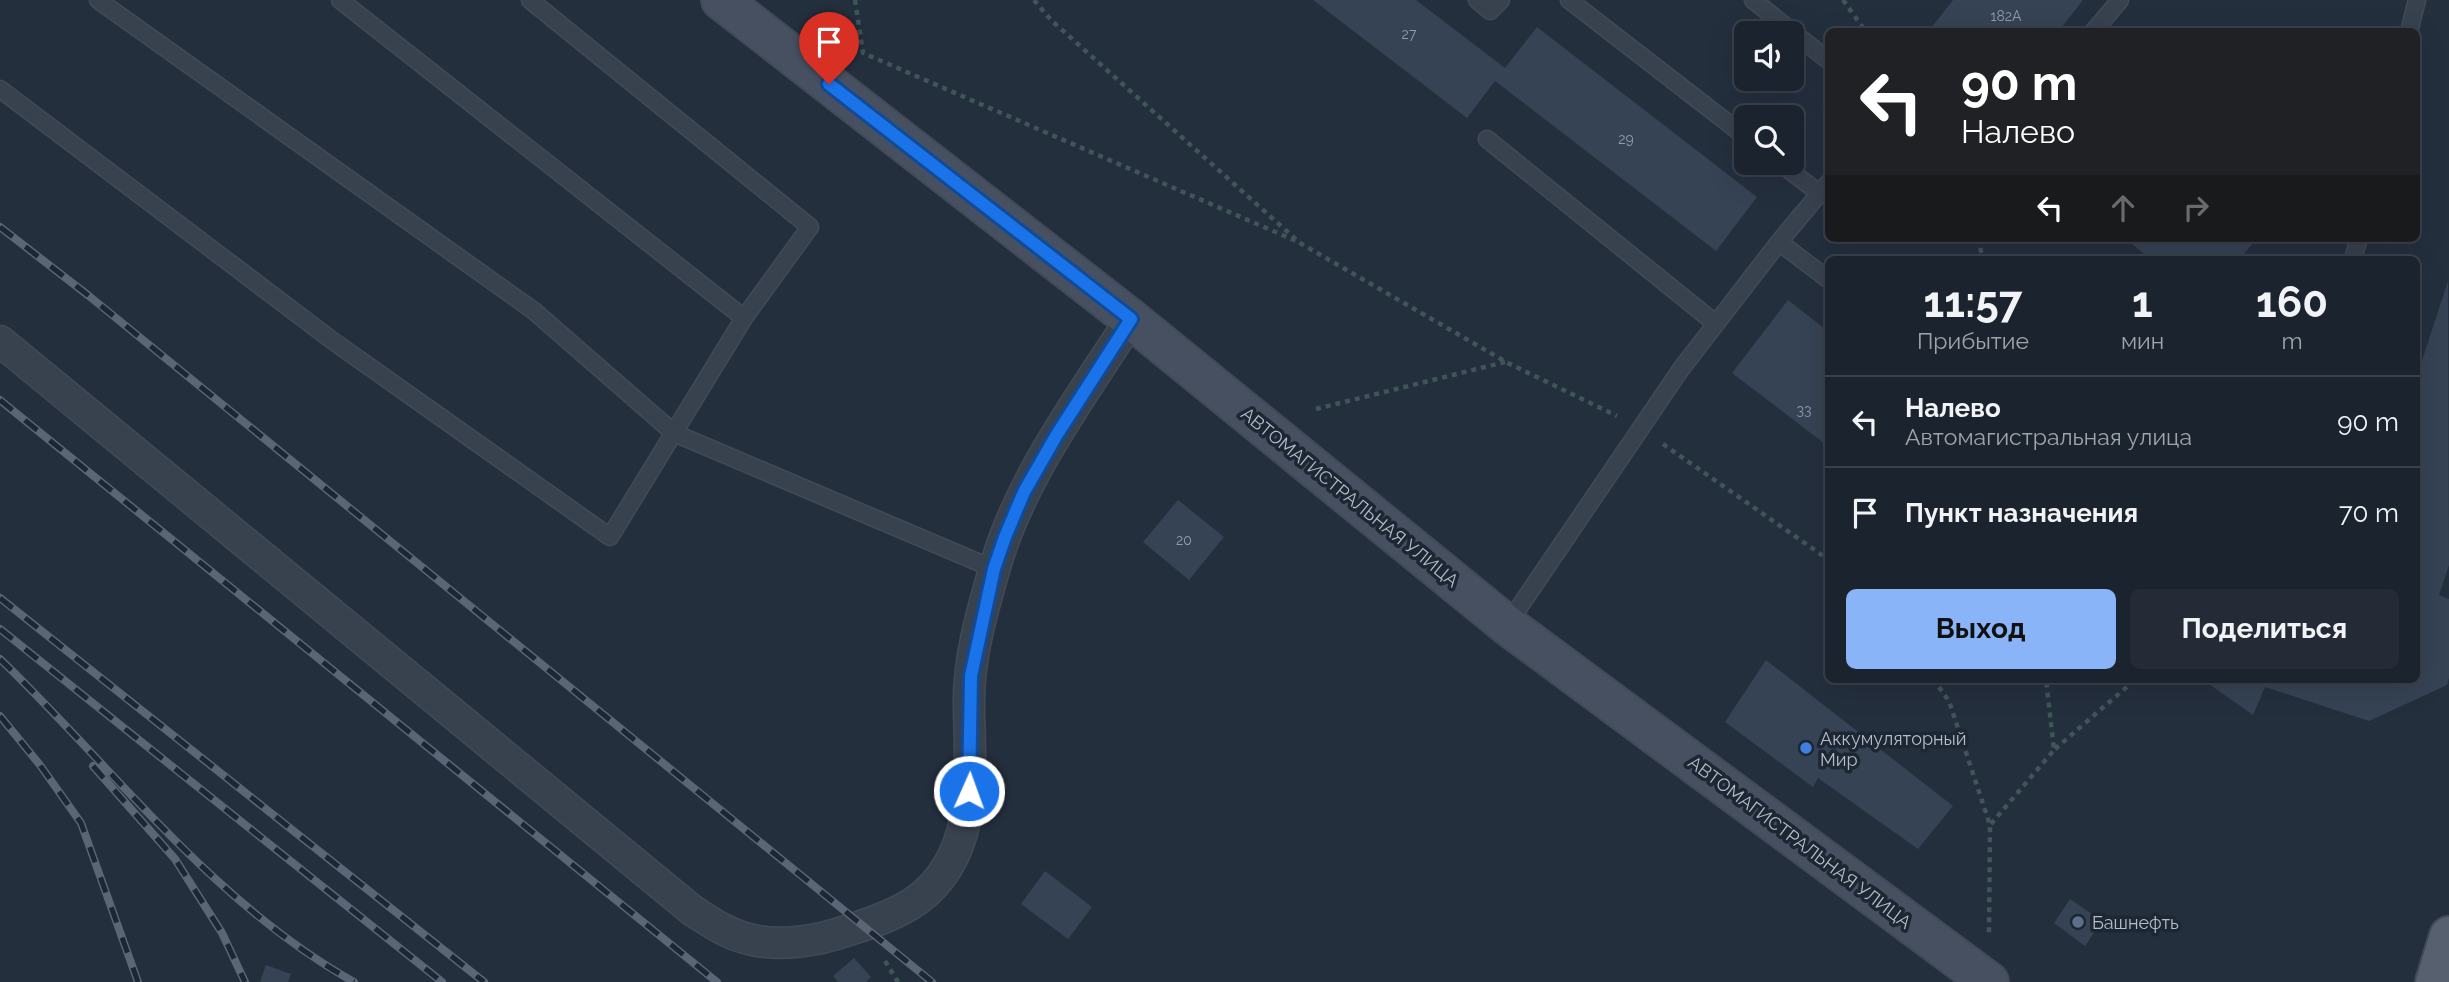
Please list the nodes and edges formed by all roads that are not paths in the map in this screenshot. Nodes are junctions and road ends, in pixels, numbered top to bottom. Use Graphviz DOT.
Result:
graph roads {
  1 [pos="98,0"];
  2 [pos="340,0"];
  3 [pos="530,0"];
  4 [pos="721,0"];
  5 [pos="1477,0"];
  6 [pos="1502,0"];
  7 [pos="1569,0"];
  8 [pos="1753,0"];
  9 [pos="2120,0"];
  10 [pos="2417,0"];
  11 [pos="2096,28"];
  12 [pos="2410,28"];
  13 [pos="1825,58"];
  14 [pos="0,89"];
  15 [pos="1734,128"];
  16 [pos="1486,139"];
  17 [pos="1801,175"];
  18 [pos="1824,188"];
  19 [pos="1779,242"];
  20 [pos="1825,277"];
  21 [pos="744,318"];
  22 [pos="1131,319"];
  23 [pos="1715,323"];
  24 [pos="0,341"];
  25 [pos="674,433"];
  26 [pos="994,569"];
  27 [pos="1507,625"];
  28 [pos="2449,936"];
  29 [pos="1989,982"];
  30 [pos="2435,982"];
  1 -- 25 [label="lane"];
  2 -- 21 [label="lane"];
  3 -- 21 [label="lane"];
  4 -- 22 [label="main road, АВТОМАГИСТРАЛЬНАЯ УЛИЦА"];
  5 -- 6 [label="lane"];
  7 -- 15 [label="lane"];
  8 -- 13 [label="lane"];
  9 -- 11 [label="lane"];
  10 -- 12 [label="lane"];
  14 -- 25 [label="lane"];
  16 -- 23 [label="lane"];
  17 -- 18 [label="lane"];
  18 -- 19 [label="lane"];
  19 -- 20 [label="lane"];
  19 -- 23 [label="lane"];
  21 -- 25 [label="lane"];
  22 -- 26 [label="street"];
  22 -- 27 [label="main road, АВТОМАГИСТРАЛЬНАЯ УЛИЦА"];
  23 -- 27 [label="lane"];
  24 -- 26 [label="street"];
  25 -- 26 [label="lane"];
  27 -- 29 [label="main road, АВТОМАГИСТРАЛЬНАЯ УЛИЦА"];
  28 -- 30 [label="main road"];
}
